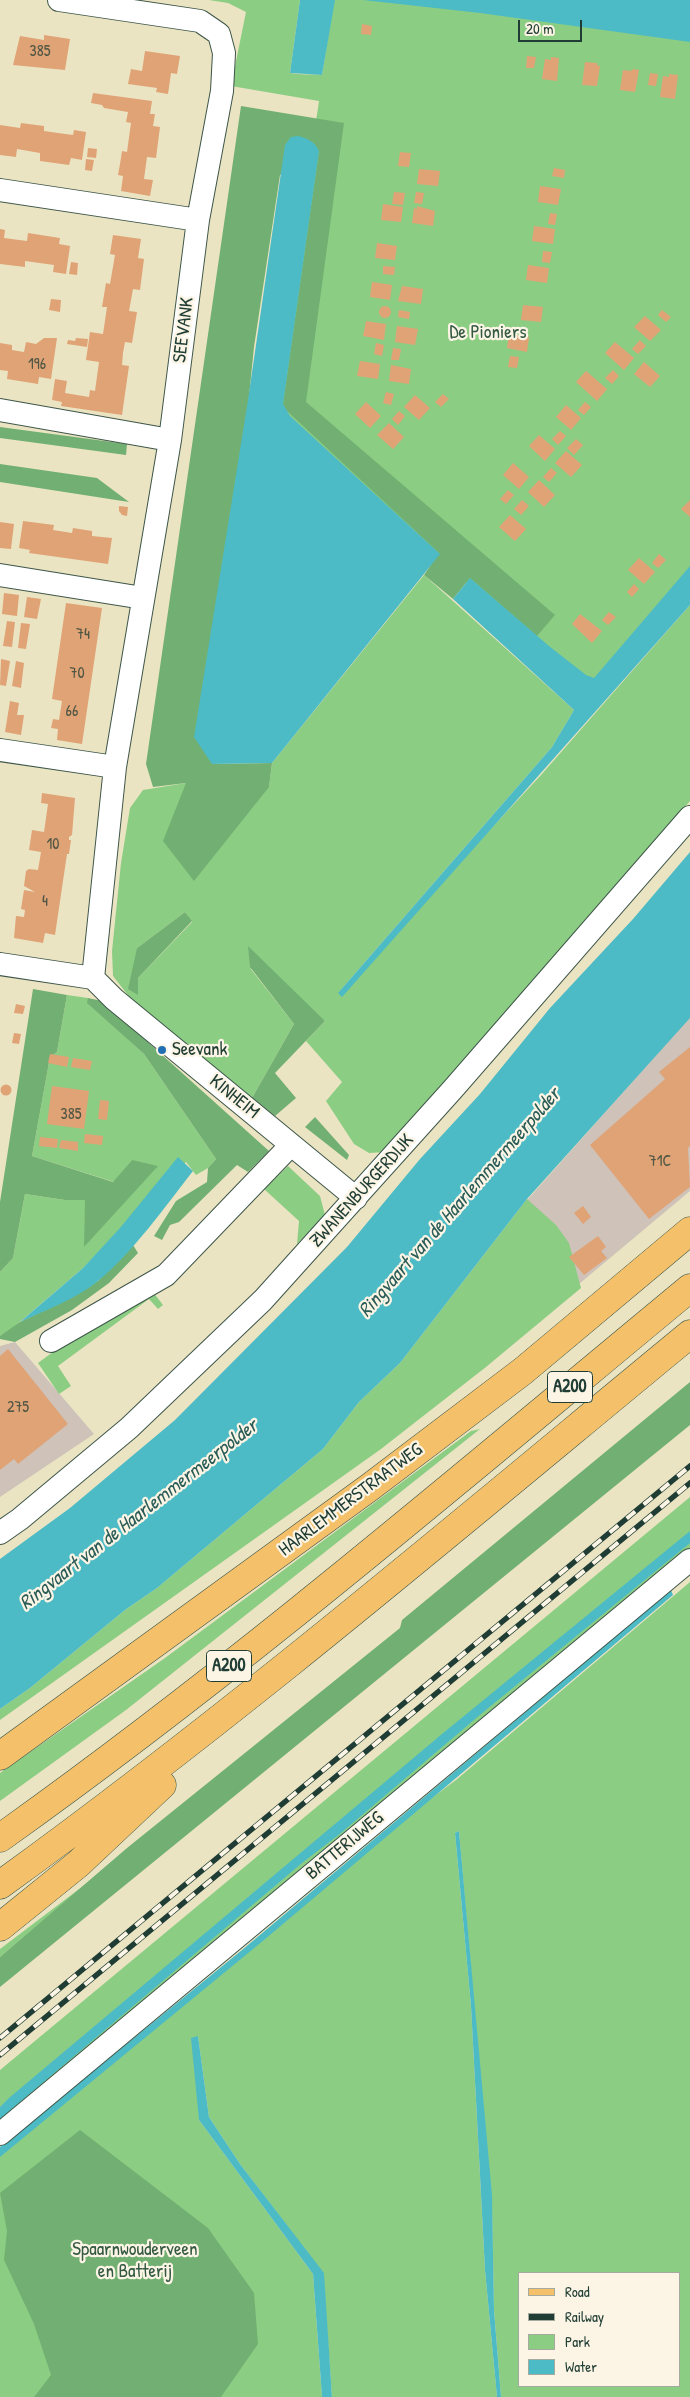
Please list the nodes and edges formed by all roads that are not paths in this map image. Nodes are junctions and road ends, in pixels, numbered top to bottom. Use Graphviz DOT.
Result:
graph roads {
  1 [pos="59,0"];
  2 [pos="0,190"];
  3 [pos="198,220"];
  4 [pos="0,410"];
  5 [pos="170,440"];
  6 [pos="0,575"];
  7 [pos="143,598"];
  8 [pos="0,750"];
  9 [pos="115,767"];
  10 [pos="690,817"];
  11 [pos="0,964"];
  12 [pos="94,978"];
  13 [pos="291,1145"];
  14 [pos="356,1198"];
  15 [pos="690,1230"];
  16 [pos="690,1288"];
  17 [pos="690,1334"];
  18 [pos="51,1342"];
  19 [pos="0,1533"];
  20 [pos="690,1560"];
  21 [pos="289,1665"];
  22 [pos="0,1756"];
  23 [pos="0,1838"];
  24 [pos="0,1885"];
  25 [pos="0,1927"];
  26 [pos="0,2134"];
  1 -- 3 [label="street, SEEVANK"];
  2 -- 3 [label="street"];
  3 -- 5 [label="street, SEEVANK"];
  4 -- 5 [label="street"];
  5 -- 7 [label="street, SEEVANK"];
  6 -- 7 [label="street"];
  7 -- 9 [label="street, SEEVANK"];
  8 -- 9 [label="street"];
  9 -- 12 [label="street, SEEVANK"];
  10 -- 14 [label="street, ZWANENBURGERDIJK"];
  11 -- 12 [label="street"];
  12 -- 13 [label="street, KINHEIM"];
  13 -- 14 [label="street, KINHEIM"];
  13 -- 18 [label="street"];
  14 -- 19 [label="street, ZWANENBURGERDIJK"];
  15 -- 22 [label="main road, HAARLEMMERSTRAATWEG"];
  16 -- 23 [label="main road, A200"];
  17 -- 21 [label="main road, A200"];
  20 -- 26 [label="street, BATTERIJWEG"];
  21 -- 24 [label="main road, A200"];
  21 -- 25 [label="main road, A200"];
}
